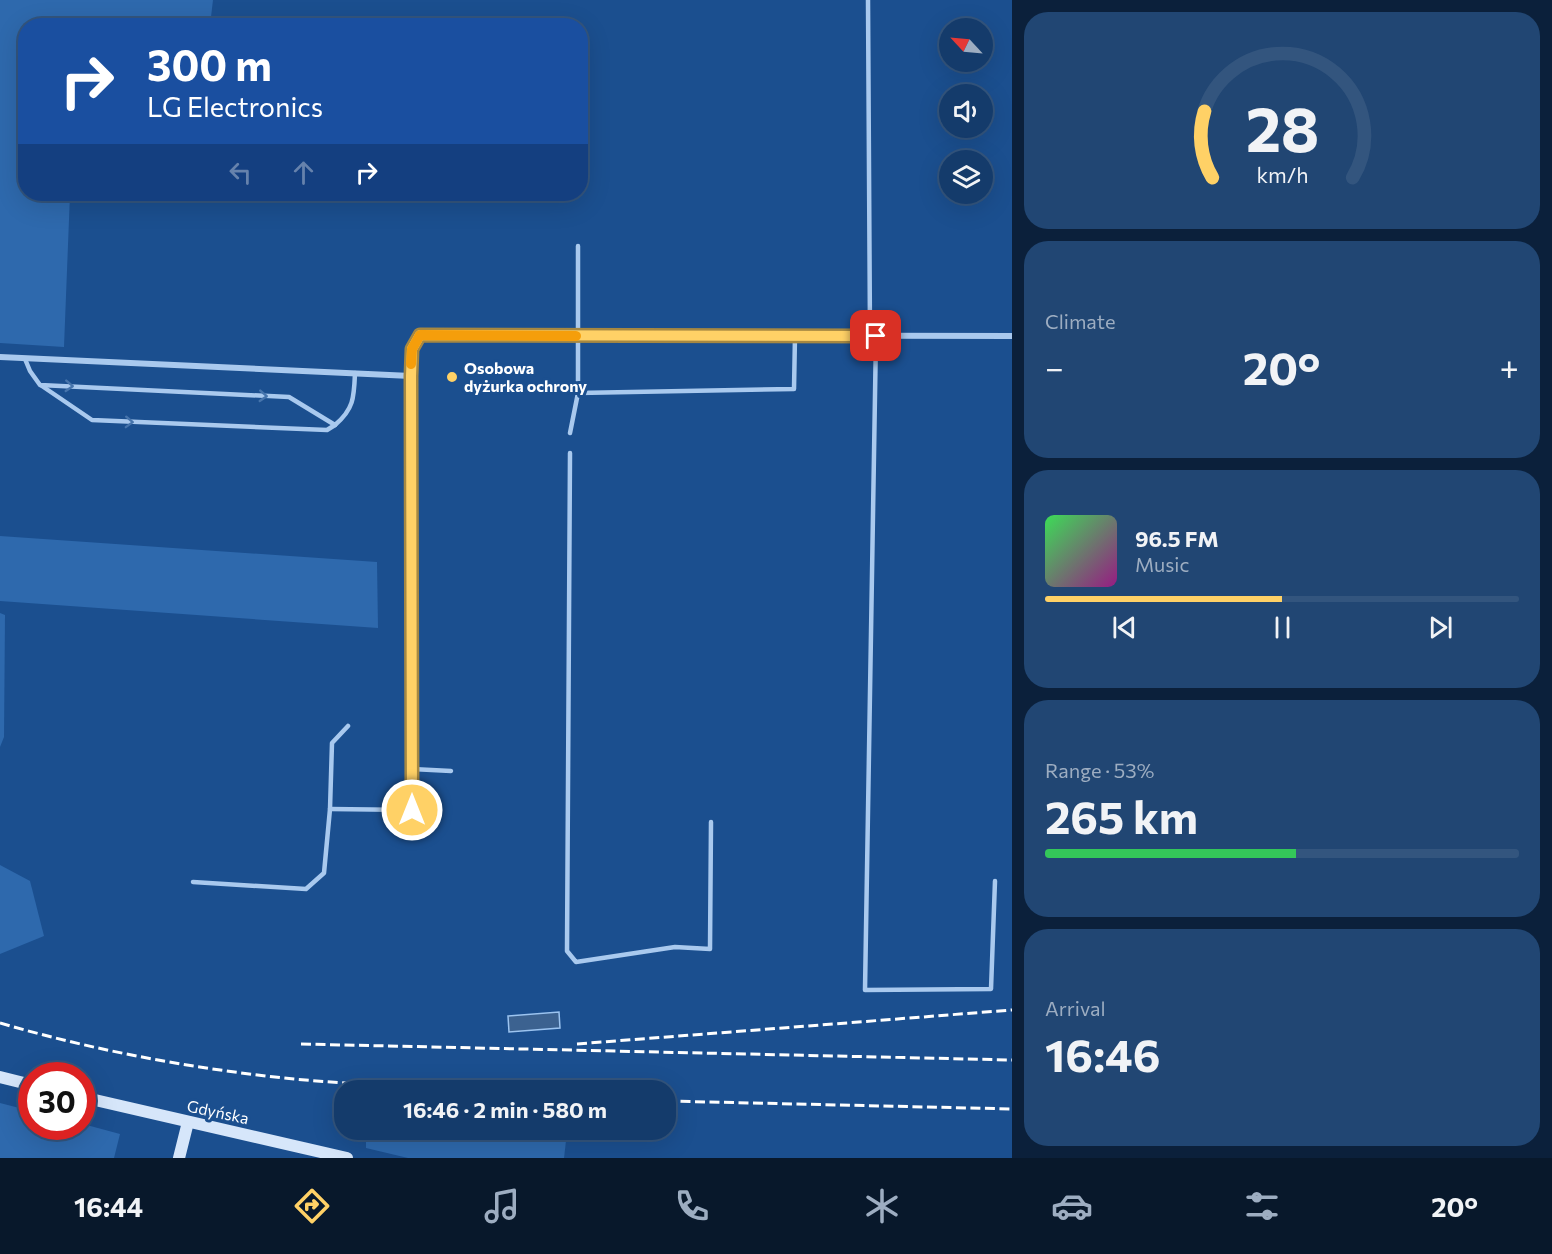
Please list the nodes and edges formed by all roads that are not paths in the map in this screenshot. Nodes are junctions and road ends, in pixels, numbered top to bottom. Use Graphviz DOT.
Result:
graph roads {
  1 [pos="868,0"];
  2 [pos="578,246"];
  3 [pos="579,336"];
  4 [pos="795,336"];
  5 [pos="873,336"];
  6 [pos="1012,336"];
  7 [pos="0,357"];
  8 [pos="25,359"];
  9 [pos="355,373"];
  10 [pos="411,376"];
  11 [pos="40,385"];
  12 [pos="578,393"];
  13 [pos="335,425"];
  14 [pos="570,433"];
  15 [pos="570,453"];
  16 [pos="348,726"];
  17 [pos="412,770"];
  18 [pos="451,771"];
  19 [pos="330,809"];
  20 [pos="412,810"];
  21 [pos="711,822"];
  22 [pos="995,881"];
  23 [pos="193,882"];
  24 [pos="0,1077"];
  25 [pos="18,1082"];
  26 [pos="96,1100"];
  27 [pos="188,1122"];
  28 [pos="179,1158"];
  29 [pos="346,1158"];
  1 -- 5 [label="lane"];
  2 -- 3 [label="lane"];
  3 -- 4 [label="street"];
  3 -- 10 [label="street"];
  3 -- 12 [label="lane"];
  4 -- 5 [label="street"];
  4 -- 12 [label="lane"];
  5 -- 6 [label="street"];
  5 -- 22 [label="lane"];
  7 -- 8 [label="street"];
  8 -- 9 [label="street"];
  8 -- 11 [label="lane"];
  9 -- 10 [label="street"];
  9 -- 13 [label="lane"];
  10 -- 17 [label="street"];
  11 -- 13 [label="lane, one-way"];
  11 -- 13 [label="lane, one-way"];
  12 -- 14 [label="lane"];
  15 -- 21 [label="lane"];
  16 -- 19 [label="lane"];
  17 -- 18 [label="lane"];
  17 -- 20 [label="street"];
  19 -- 20 [label="lane"];
  19 -- 23 [label="lane"];
  24 -- 25 [label="main road"];
  26 -- 27 [label="main road, Gdyńska"];
  27 -- 28 [label="main road"];
  27 -- 29 [label="main road, Gdyńska"];
}
